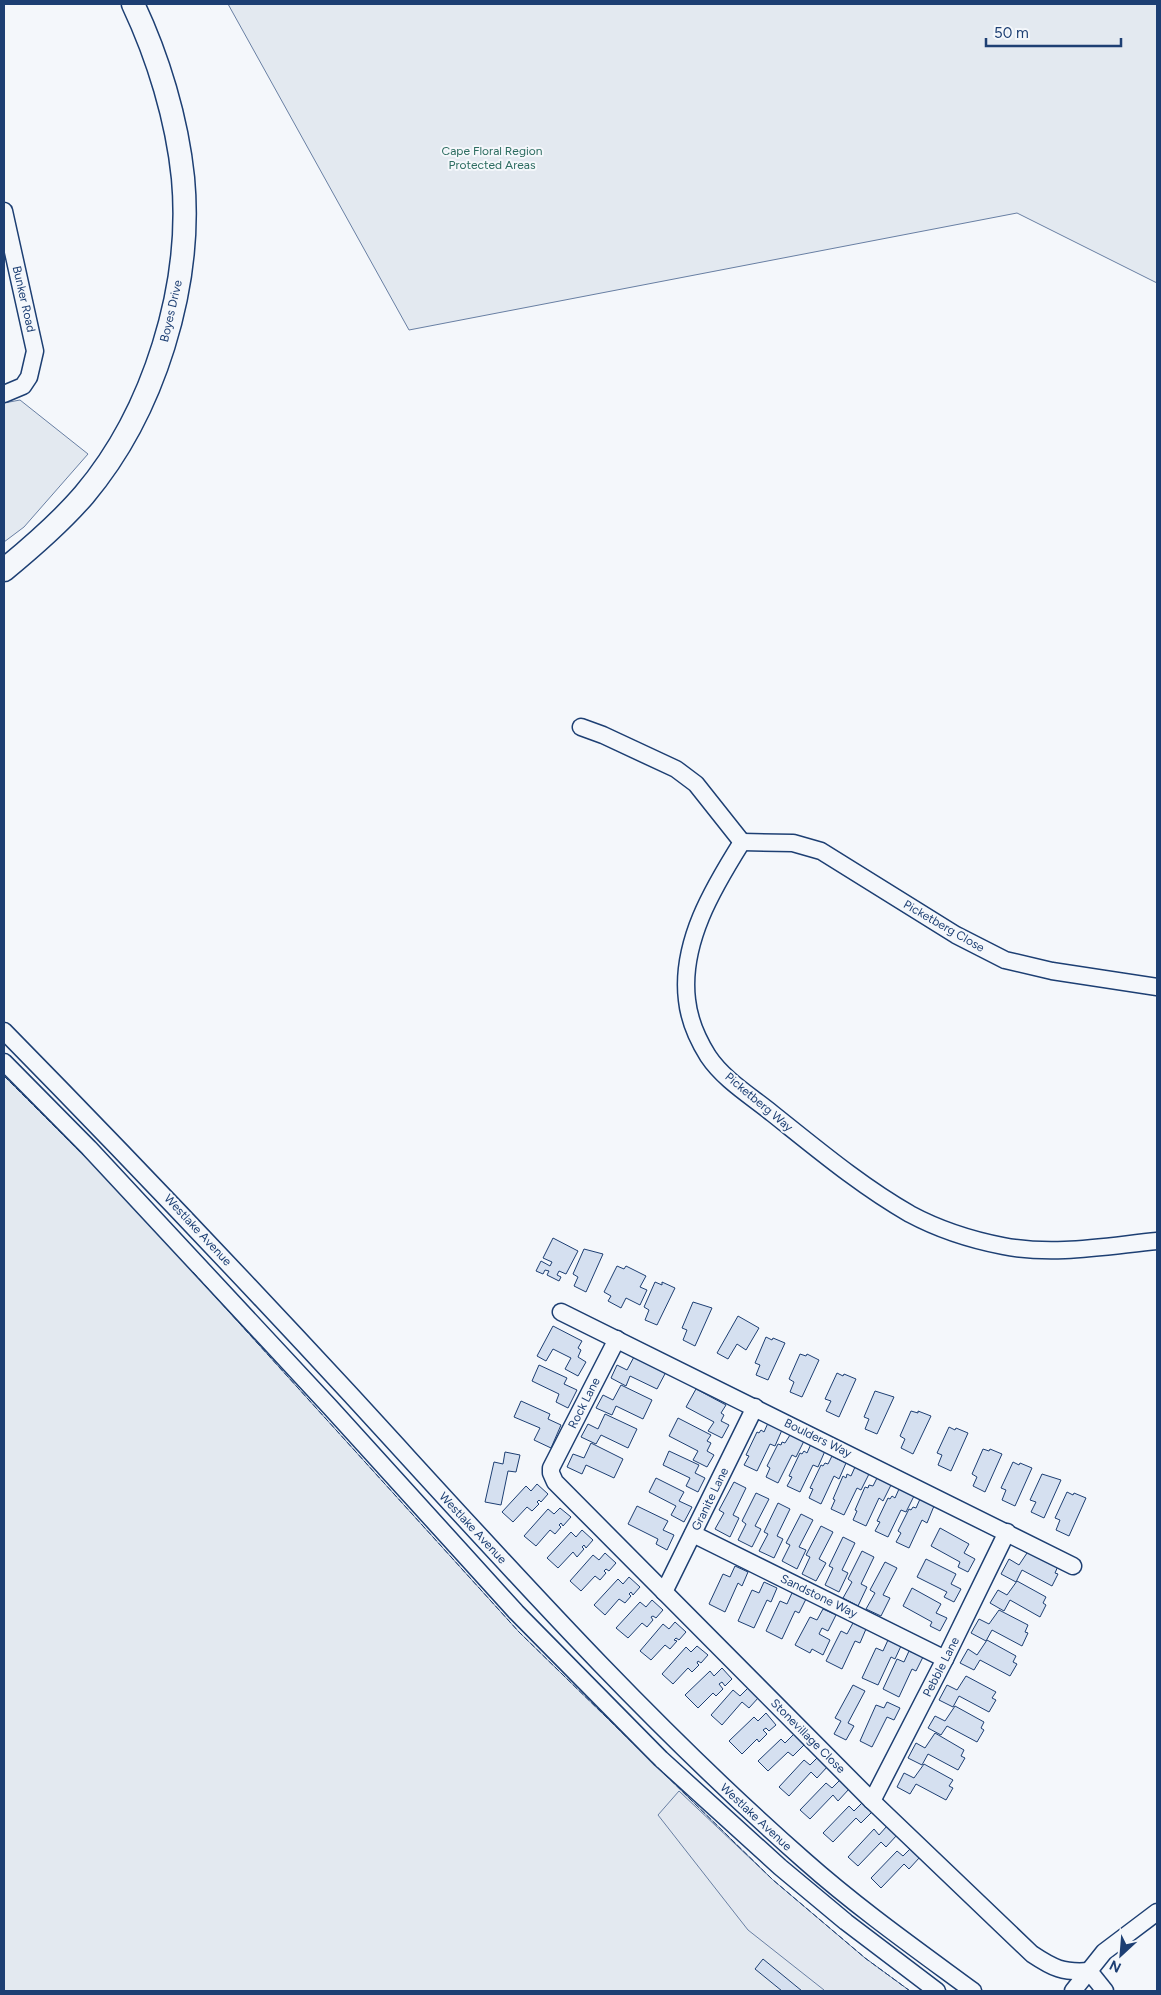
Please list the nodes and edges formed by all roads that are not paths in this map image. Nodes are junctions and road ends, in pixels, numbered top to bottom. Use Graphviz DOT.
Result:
graph roads {
  1 [pos="133,4"];
  2 [pos="4,211"];
  3 [pos="4,394"];
  4 [pos="4,570"];
  5 [pos="581,727"];
  6 [pos="742,842"];
  7 [pos="1157,987"];
  8 [pos="4,1031"];
  9 [pos="4,1062"];
  10 [pos="1157,1241"];
  11 [pos="561,1312"];
  12 [pos="617,1339"];
  13 [pos="755,1407"];
  14 [pos="552,1468"];
  15 [pos="1007,1532"];
  16 [pos="692,1534"];
  17 [pos="1073,1566"];
  18 [pos="664,1592"];
  19 [pos="945,1659"];
  20 [pos="872,1801"];
  21 [pos="1157,1912"];
  22 [pos="1089,1971"];
  23 [pos="937,1991"];
  24 [pos="973,1991"];
  25 [pos="1073,1991"];
  26 [pos="1105,1991"];
  1 -- 4 [label="main road, Boyes Drive"];
  2 -- 3 [label="street, Bunker Road"];
  5 -- 6 [label="street"];
  6 -- 7 [label="street, Picketberg Close"];
  6 -- 10 [label="street, Picketberg Way"];
  8 -- 24 [label="street, Westlake Avenue"];
  9 -- 23 [label="street, Westlake Avenue"];
  11 -- 12 [label="street, Boulders Way"];
  12 -- 13 [label="street, Boulders Way"];
  12 -- 14 [label="street, Rock Lane"];
  13 -- 15 [label="street, Boulders Way"];
  13 -- 16 [label="street, Granite Lane"];
  14 -- 18 [label="street, Stonevillage Close"];
  15 -- 17 [label="street, Boulders Way"];
  15 -- 19 [label="street, Pebble Lane"];
  16 -- 18 [label="street, Granite Lane"];
  16 -- 19 [label="street, Sandstone Way"];
  18 -- 20 [label="street, Stonevillage Close"];
  19 -- 20 [label="street, Pebble Lane"];
  20 -- 22 [label="street, Stonevillage Close"];
  21 -- 22 [label="street"];
  22 -- 25 [label="street"];
  22 -- 26 [label="street"];
}
